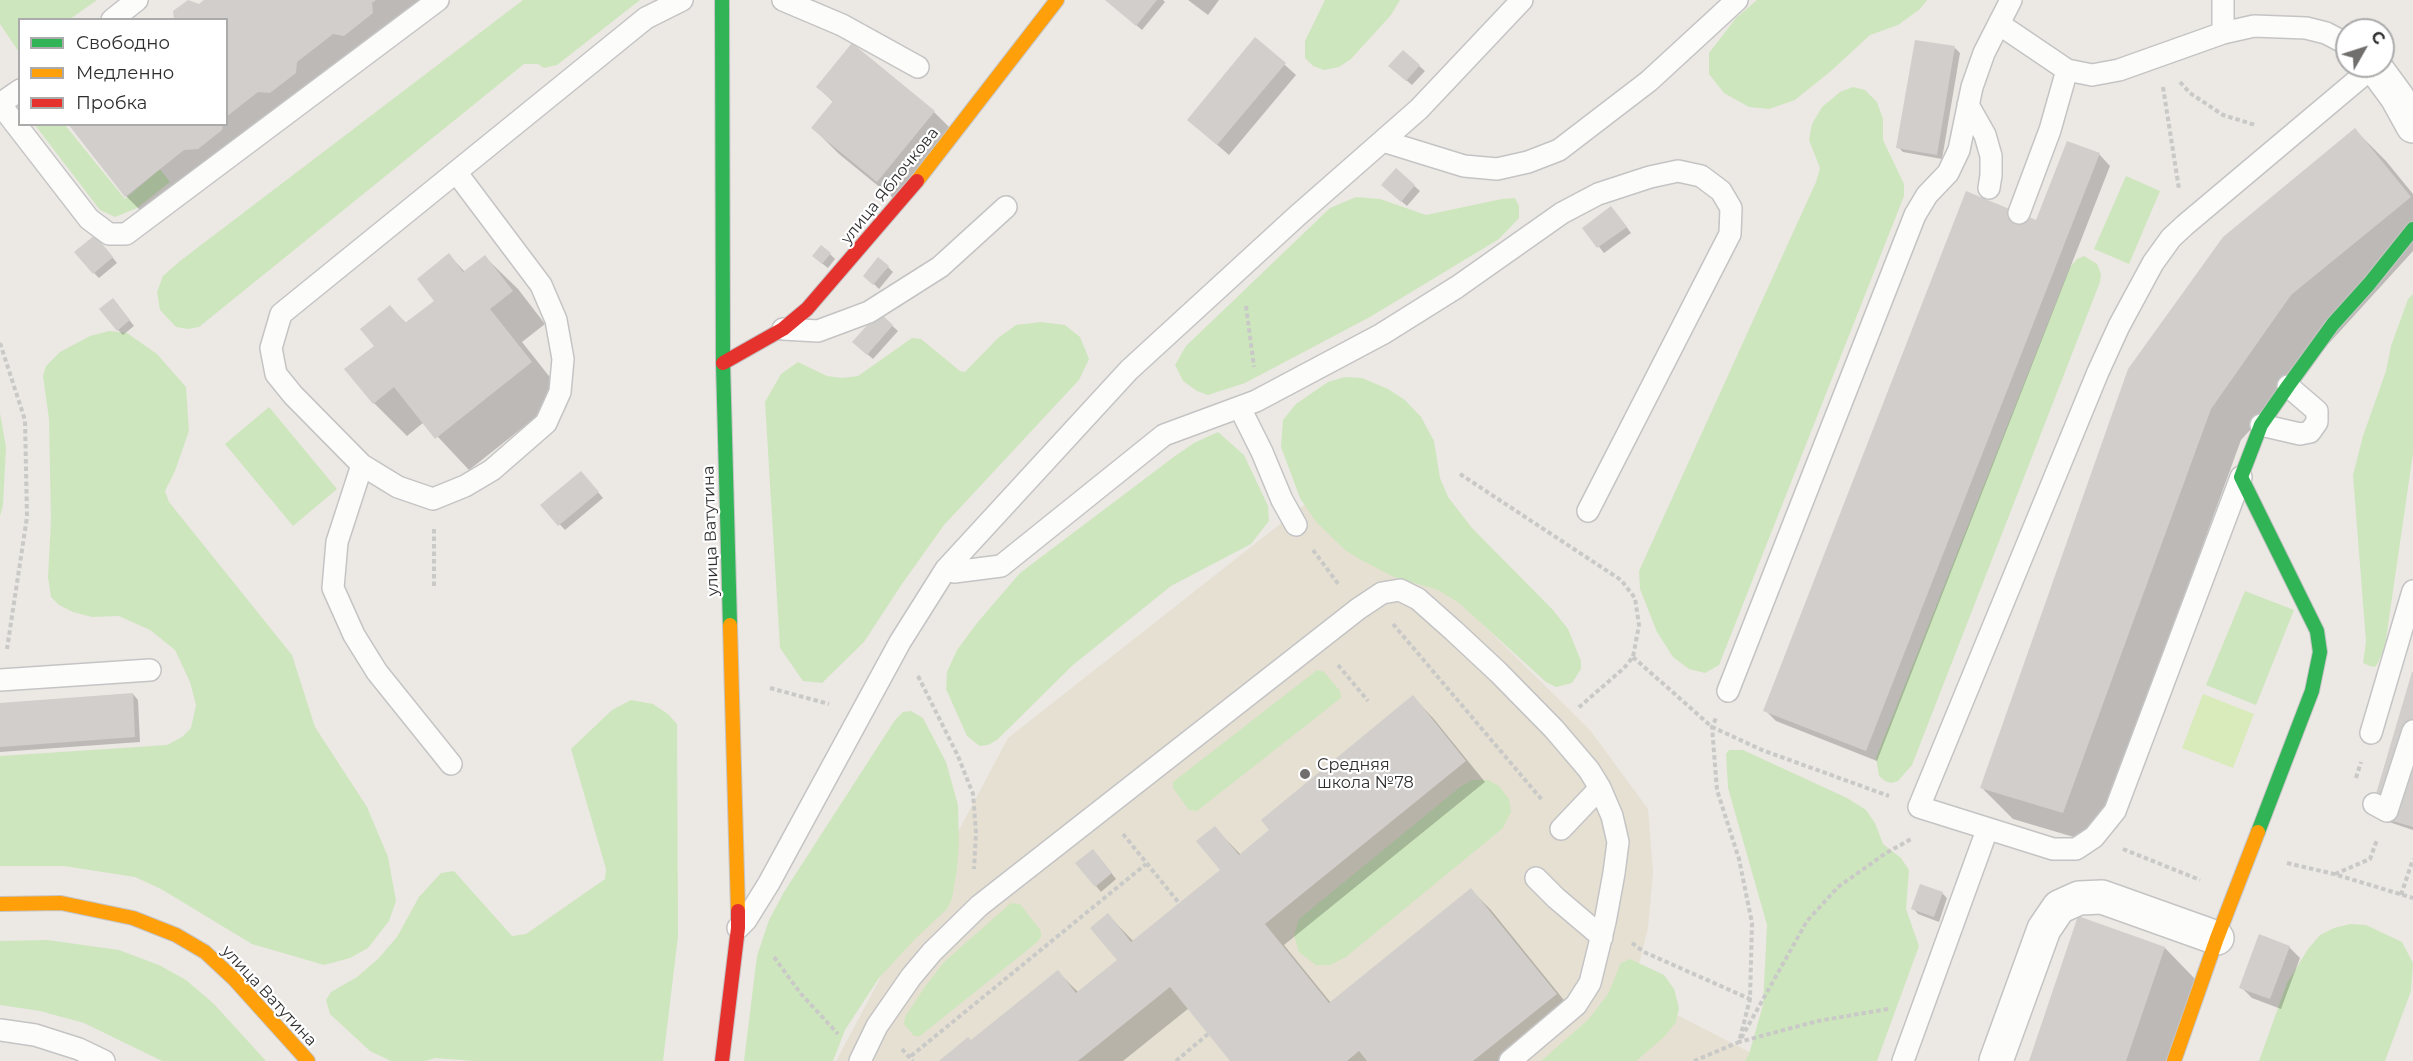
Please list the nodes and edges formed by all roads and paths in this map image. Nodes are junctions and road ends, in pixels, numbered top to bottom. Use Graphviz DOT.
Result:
graph roads {
  1 [pos="137,0"];
  2 [pos="438,0"];
  3 [pos="682,0"];
  4 [pos="722,0"];
  5 [pos="783,0"];
  6 [pos="1057,0"];
  7 [pos="1522,0"];
  8 [pos="1737,0"];
  9 [pos="2012,0"];
  10 [pos="2223,0"];
  11 [pos="114,18"];
  12 [pos="1999,24"];
  13 [pos="2223,33"];
  14 [pos="2335,38"];
  15 [pos="2158,56"];
  16 [pos="918,67"];
  17 [pos="2067,70"];
  18 [pos="2360,78"];
  19 [pos="2383,78"];
  20 [pos="18,91"];
  21 [pos="0,104"];
  22 [pos="1968,105"];
  23 [pos="2413,126"];
  24 [pos="2290,137"];
  25 [pos="1383,141"];
  26 [pos="456,172"];
  27 [pos="1989,188"];
  28 [pos="1006,207"];
  29 [pos="2019,213"];
  30 [pos="2185,225"];
  31 [pos="2413,228"];
  32 [pos="1240,268"];
  33 [pos="783,329"];
  34 [pos="0,343"];
  35 [pos="723,363"];
  36 [pos="2288,386"];
  37 [pos="1248,404"];
  38 [pos="2261,425"];
  39 [pos="362,465"];
  40 [pos="1460,474"];
  41 [pos="2241,477"];
  42 [pos="434,499"];
  43 [pos="1588,511"];
  44 [pos="1296,525"];
  45 [pos="946,568"];
  46 [pos="434,587"];
  47 [pos="2413,591"];
  48 [pos="1358,609"];
  49 [pos="900,642"];
  50 [pos="1633,657"];
  51 [pos="1335,660"];
  52 [pos="1426,663"];
  53 [pos="150,669"];
  54 [pos="731,678"];
  55 [pos="1,680"];
  56 [pos="1602,687"];
  57 [pos="1728,691"];
  58 [pos="1368,701"];
  59 [pos="861,713"];
  60 [pos="1713,727"];
  61 [pos="2413,731"];
  62 [pos="2371,733"];
  63 [pos="451,764"];
  64 [pos="1600,788"];
  65 [pos="2374,804"];
  66 [pos="1919,807"];
  67 [pos="1549,809"];
  68 [pos="1954,819"];
  69 [pos="1119,829"];
  70 [pos="1561,829"];
  71 [pos="1987,830"];
  72 [pos="2094,837"];
  73 [pos="2370,859"];
  74 [pos="2413,859"];
  75 [pos="2284,862"];
  76 [pos="1146,864"];
  77 [pos="2334,874"];
  78 [pos="1536,878"];
  79 [pos="2234,894"];
  80 [pos="2401,895"];
  81 [pos="2413,898"];
  82 [pos="1179,903"];
  83 [pos="0,904"];
  84 [pos="979,906"];
  85 [pos="742,924"];
  86 [pos="1603,929"];
  87 [pos="2217,938"];
  88 [pos="1750,999"];
  89 [pos="1923,1006"];
  90 [pos="0,1030"];
  91 [pos="1208,1034"];
  92 [pos="1739,1042"];
  93 [pos="910,1056"];
  94 [pos="861,1060"];
  95 [pos="104,1061"];
  96 [pos="309,1061"];
  97 [pos="722,1061"];
  98 [pos="1176,1061"];
  99 [pos="1510,1061"];
  100 [pos="1694,1061"];
  101 [pos="1903,1061"];
  102 [pos="1996,1061"];
  103 [pos="2174,1061"];
  1 -- 11 [label="lane"];
  2 -- 21 [label="lane"];
  3 -- 26 [label="lane"];
  4 -- 35 [label="street, улица Ватутина"];
  5 -- 16 [label="lane"];
  6 -- 33 [label="street, улица Яблочкова"];
  7 -- 25 [label="lane"];
  8 -- 25 [label="lane"];
  9 -- 12 [label="lane"];
  10 -- 13 [label="lane"];
  12 -- 17 [label="lane"];
  12 -- 22 [label="lane"];
  13 -- 14 [label="lane"];
  13 -- 15 [label="lane"];
  15 -- 17 [label="lane"];
  15 -- 24 [label="path"];
  15 -- 30 [label="path"];
  17 -- 29 [label="lane"];
  18 -- 24 [label="lane"];
  19 -- 23 [label="street"];
  20 -- 21 [label="lane"];
  22 -- 27 [label="lane"];
  22 -- 57 [label="lane"];
  24 -- 30 [label="lane"];
  25 -- 32 [label="lane"];
  26 -- 39 [label="lane"];
  26 -- 42 [label="lane"];
  28 -- 33 [label="lane"];
  30 -- 66 [label="lane"];
  31 -- 36 [label="street"];
  32 -- 37 [label="path"];
  32 -- 45 [label="lane"];
  33 -- 35 [label="street, улица Яблочкова"];
  34 -- 55 [label="path"];
  35 -- 54 [label="street, улица Ватутина"];
  36 -- 38 [label="street"];
  36 -- 38 [label="lane"];
  37 -- 43 [label="lane"];
  37 -- 44 [label="lane"];
  37 -- 45 [label="lane"];
  38 -- 41 [label="street"];
  39 -- 42 [label="lane"];
  39 -- 63 [label="lane"];
  40 -- 50 [label="path"];
  41 -- 72 [label="lane"];
  41 -- 79 [label="street"];
  42 -- 46 [label="path"];
  44 -- 48 [label="path"];
  45 -- 49 [label="lane"];
  47 -- 62 [label="lane"];
  48 -- 64 [label="lane"];
  48 -- 84 [label="lane"];
  49 -- 59 [label="lane"];
  49 -- 84 [label="path"];
  50 -- 56 [label="path"];
  50 -- 60 [label="path"];
  51 -- 58 [label="path"];
  52 -- 67 [label="path"];
  53 -- 55 [label="lane"];
  54 -- 59 [label="path"];
  54 -- 85 [label="street, улица Ватутина"];
  59 -- 85 [label="lane"];
  60 -- 66 [label="path"];
  60 -- 88 [label="path"];
  61 -- 65 [label="lane"];
  64 -- 70 [label="lane"];
  64 -- 86 [label="lane"];
  66 -- 68 [label="lane"];
  68 -- 71 [label="lane"];
  68 -- 92 [label="path"];
  69 -- 76 [label="path"];
  71 -- 72 [label="lane"];
  71 -- 89 [label="lane"];
  72 -- 79 [label="path"];
  73 -- 77 [label="path"];
  74 -- 80 [label="path"];
  75 -- 77 [label="path"];
  76 -- 82 [label="path"];
  76 -- 93 [label="path"];
  77 -- 80 [label="path"];
  78 -- 86 [label="lane"];
  79 -- 87 [label="street"];
  80 -- 81 [label="path"];
  83 -- 96 [label="street, улица Ватутина"];
  84 -- 94 [label="lane"];
  85 -- 94 [label="path"];
  85 -- 97 [label="street, улица Ватутина"];
  86 -- 88 [label="path"];
  86 -- 99 [label="lane"];
  87 -- 102 [label="street"];
  87 -- 103 [label="street"];
  88 -- 92 [label="path"];
  89 -- 92 [label="path"];
  89 -- 101 [label="lane"];
  90 -- 95 [label="lane"];
  91 -- 98 [label="path"];
  92 -- 100 [label="path"];
}
